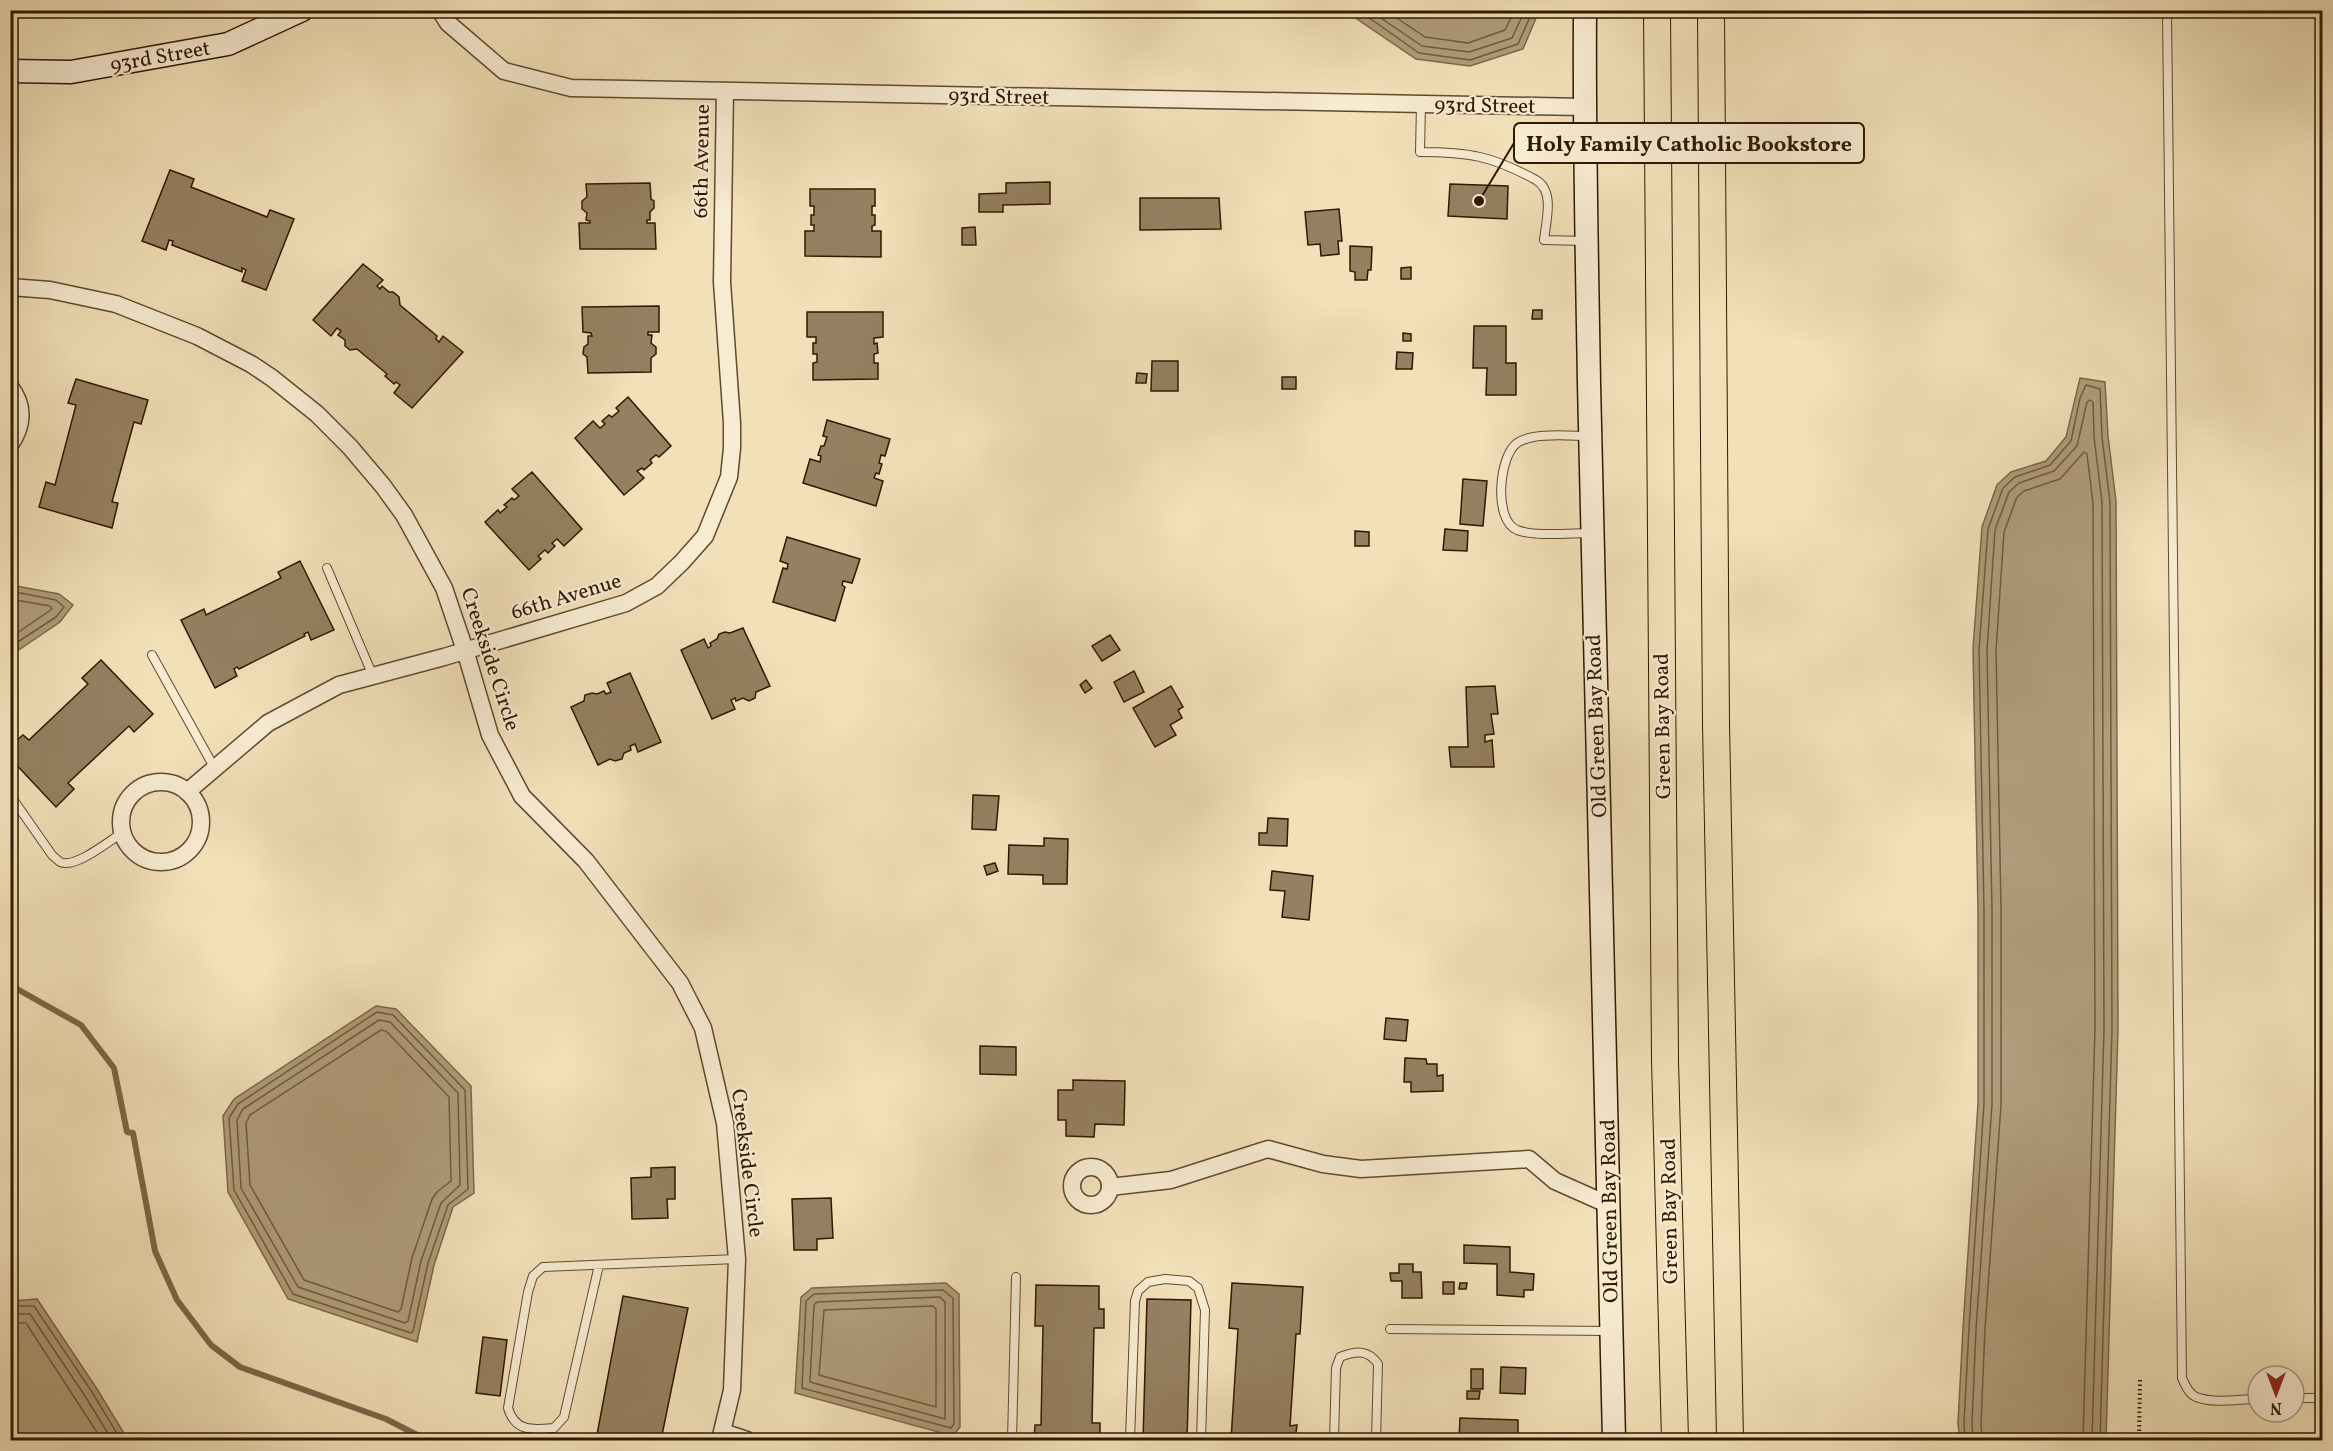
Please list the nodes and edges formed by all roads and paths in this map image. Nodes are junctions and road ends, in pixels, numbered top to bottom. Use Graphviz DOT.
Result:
graph roads {
  1 [pos="302,10"];
  2 [pos="440,10"];
  3 [pos="1585,10"];
  4 [pos="1657,10"];
  5 [pos="1711,10"];
  6 [pos="2167,10"];
  7 [pos="10,71"];
  8 [pos="725,92"];
  9 [pos="1421,104"];
  10 [pos="1584,107"];
  11 [pos="1586,242"];
  12 [pos="10,287"];
  13 [pos="10,387"];
  14 [pos="1590,436"];
  15 [pos="10,445"];
  16 [pos="1591,533"];
  17 [pos="327,568"];
  18 [pos="465,650"];
  19 [pos="152,655"];
  20 [pos="373,676"];
  21 [pos="216,769"];
  22 [pos="187,792"];
  23 [pos="10,795"];
  24 [pos="122,833"];
  25 [pos="1110,1188"];
  26 [pos="1609,1205"];
  27 [pos="737,1259"];
  28 [pos="599,1264"];
  29 [pos="1016,1277"];
  30 [pos="1390,1329"];
  31 [pos="1612,1331"];
  32 [pos="2140,1379"];
  33 [pos="2306,1398"];
  34 [pos="2322,1398"];
  35 [pos="2246,1399"];
  36 [pos="722,1436"];
  37 [pos="747,1440"];
  38 [pos="1012,1440"];
  39 [pos="1130,1440"];
  40 [pos="1201,1440"];
  41 [pos="1334,1440"];
  42 [pos="1376,1440"];
  43 [pos="1614,1440"];
  44 [pos="1675,1440"];
  45 [pos="1730,1440"];
  46 [pos="2139,1440"];
  1 -- 7 [label="street, 93rd Street"];
  2 -- 8 [label="street, 93rd Street"];
  3 -- 10 [label="street, Old Green Bay Road"];
  4 -- 44 [label="main road, Green Bay Road"];
  5 -- 45 [label="main road"];
  6 -- 35 [label="lane"];
  8 -- 9 [label="street, 93rd Street"];
  8 -- 18 [label="street, 66th Avenue"];
  9 -- 10 [label="street, 93rd Street"];
  9 -- 11 [label="lane"];
  10 -- 11 [label="street, Old Green Bay Road"];
  11 -- 14 [label="street, Old Green Bay Road"];
  12 -- 18 [label="street, Creekside Circle"];
  13 -- 15 [label="street"];
  14 -- 16 [label="street, Old Green Bay Road"];
  14 -- 16 [label="lane"];
  16 -- 26 [label="street, Old Green Bay Road"];
  17 -- 20 [label="lane"];
  18 -- 20 [label="street, 66th Avenue"];
  18 -- 27 [label="street, Creekside Circle"];
  19 -- 21 [label="lane"];
  20 -- 21 [label="street, 66th Avenue"];
  21 -- 22 [label="street, 66th Avenue"];
  22 -- 24 [label="street"];
  22 -- 24 [label="street"];
  23 -- 24 [label="lane"];
  25 -- 26 [label="street"];
  26 -- 31 [label="street, Old Green Bay Road"];
  27 -- 28 [label="lane"];
  27 -- 36 [label="street, Creekside Circle"];
  28 -- 28 [label="lane"];
  29 -- 38 [label="lane"];
  30 -- 31 [label="lane"];
  31 -- 43 [label="street, Old Green Bay Road"];
  32 -- 46 [label="path"];
  33 -- 34 [label="lane"];
  36 -- 37 [label="street"];
  39 -- 40 [label="lane"];
  41 -- 42 [label="lane"];
}
